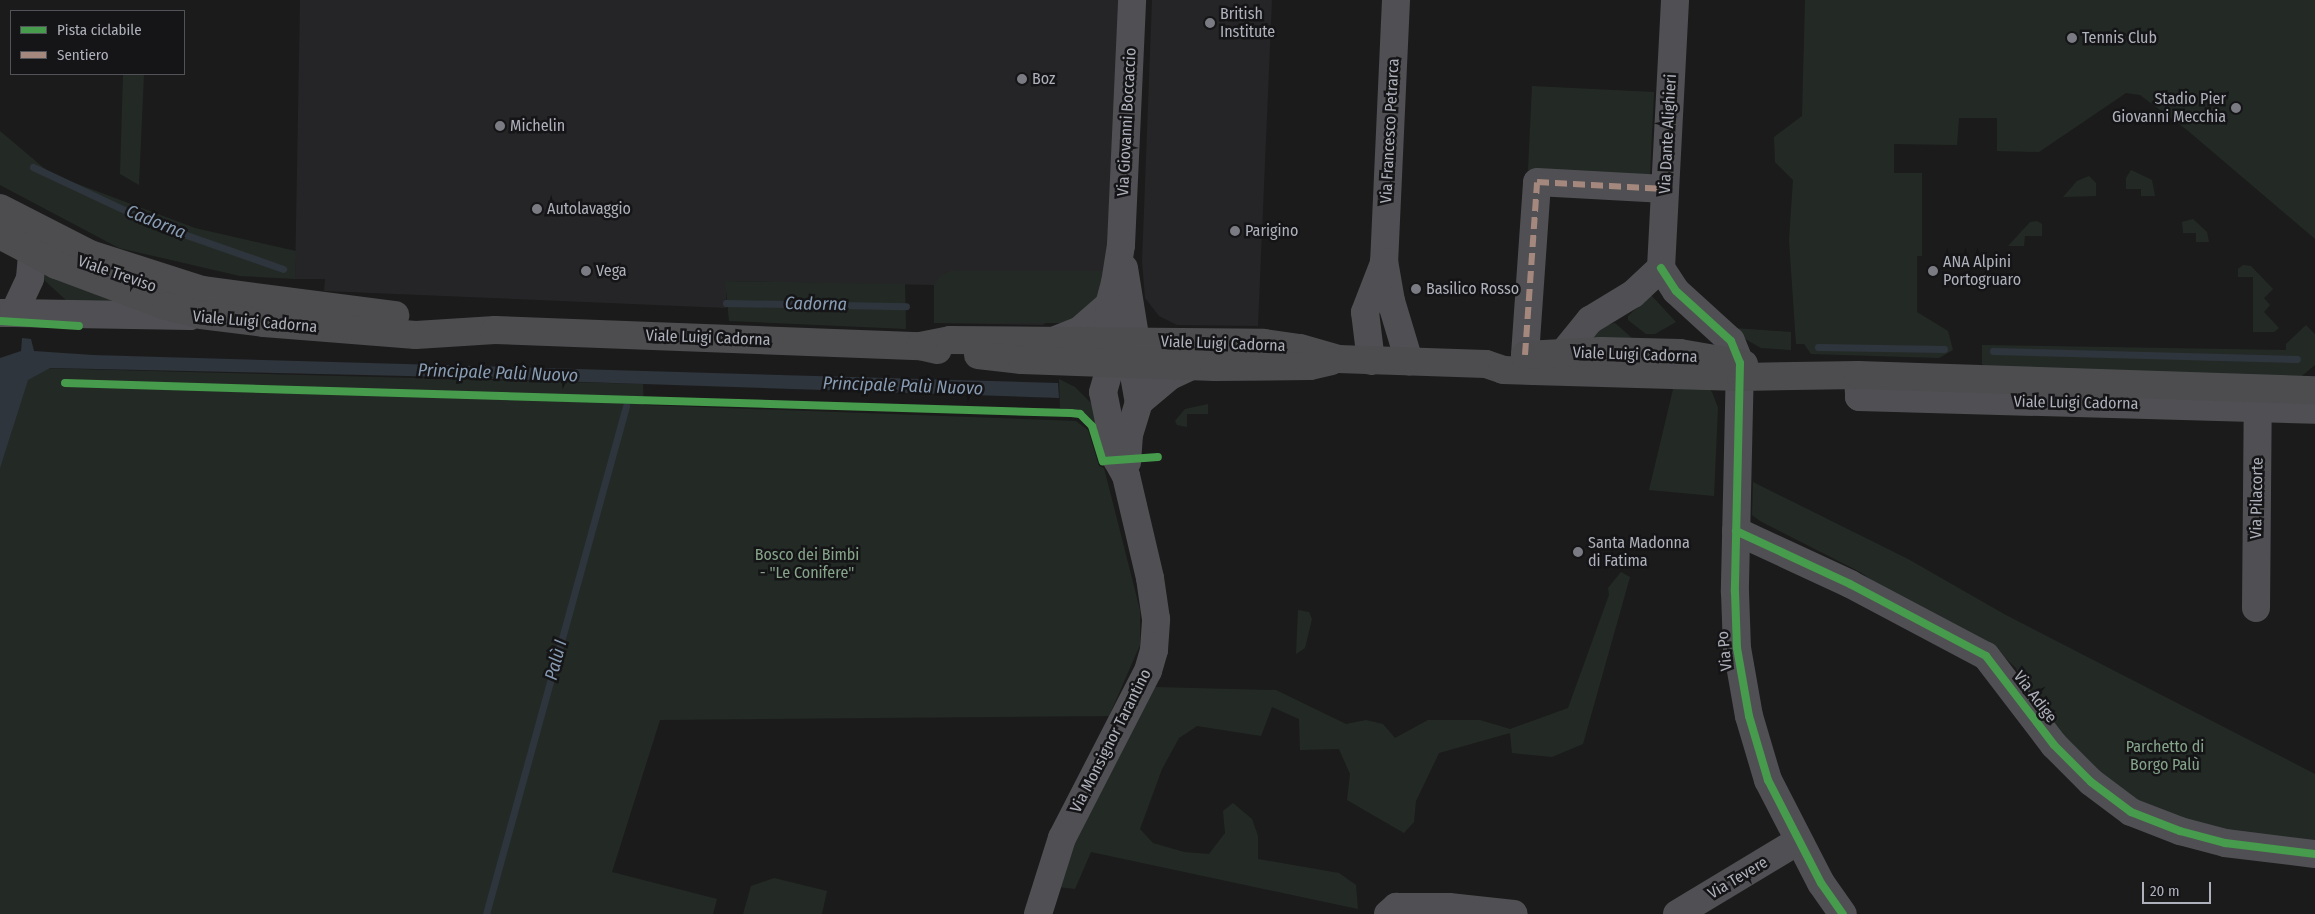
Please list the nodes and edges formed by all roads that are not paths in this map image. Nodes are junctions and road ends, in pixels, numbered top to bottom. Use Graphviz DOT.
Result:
graph roads {
  1 [pos="1132,0"];
  2 [pos="1396,0"];
  3 [pos="1675,0"];
  4 [pos="1666,189"];
  5 [pos="0,208"];
  6 [pos="0,222"];
  7 [pos="0,236"];
  8 [pos="1121,245"];
  9 [pos="33,254"];
  10 [pos="1384,262"];
  11 [pos="1661,268"];
  12 [pos="201,303"];
  13 [pos="1109,306"];
  14 [pos="7,313"];
  15 [pos="920,346"];
  16 [pos="1057,351"];
  17 [pos="1123,352"];
  18 [pos="1525,355"];
  19 [pos="1022,360"];
  20 [pos="1352,360"];
  21 [pos="1409,361"];
  22 [pos="1558,362"];
  23 [pos="1486,364"];
  24 [pos="1203,366"];
  25 [pos="1740,370"];
  26 [pos="2315,390"];
  27 [pos="1103,392"];
  28 [pos="2258,397"];
  29 [pos="1139,402"];
  30 [pos="2315,410"];
  31 [pos="1126,476"];
  32 [pos="1736,531"];
  33 [pos="2256,608"];
  34 [pos="1798,841"];
  35 [pos="2315,854"];
  36 [pos="1038,914"];
  37 [pos="1388,914"];
  38 [pos="1514,914"];
  39 [pos="1677,914"];
  40 [pos="1843,914"];
  1 -- 8 [label="street, Via Giovanni Boccaccio"];
  2 -- 10 [label="street, Via Francesco Petrarca"];
  3 -- 4 [label="street, Via Dante Alighieri"];
  4 -- 11 [label="street, Via Dante Alighieri"];
  4 -- 18 [label="street"];
  5 -- 12 [label="main road"];
  6 -- 9 [label="street"];
  7 -- 9 [label="main road, Viale Treviso"];
  8 -- 13 [label="street, Via Giovanni Boccaccio"];
  8 -- 17 [label="street, Via Giovanni Boccaccio"];
  9 -- 12 [label="main road, Viale Treviso"];
  9 -- 14 [label="street, Viale Luigi Cadorna"];
  10 -- 20 [label="street, Via Francesco Petrarca"];
  10 -- 21 [label="street, Via Francesco Petrarca"];
  11 -- 22 [label="street"];
  11 -- 25 [label="street"];
  12 -- 14 [label="street, Viale Luigi Cadorna"];
  12 -- 15 [label="main road, Viale Luigi Cadorna"];
  13 -- 16 [label="street"];
  13 -- 17 [label="street, Via Giovanni Boccaccio"];
  15 -- 16 [label="main road, Viale Luigi Cadorna"];
  15 -- 19 [label="main road, Viale Luigi Cadorna"];
  16 -- 17 [label="main road, Viale Luigi Cadorna"];
  16 -- 19 [label="main road, Viale Luigi Cadorna"];
  16 -- 27 [label="street"];
  17 -- 19 [label="street, Viale Luigi Cadorna"];
  17 -- 20 [label="main road, Viale Luigi Cadorna"];
  17 -- 24 [label="main road, Viale Luigi Cadorna"];
  17 -- 27 [label="street, Via Monsignor Tarantino"];
  17 -- 29 [label="street, Via Monsignor Tarantino"];
  18 -- 22 [label="main road, Viale Luigi Cadorna"];
  18 -- 23 [label="main road, Viale Luigi Cadorna"];
  20 -- 21 [label="main road, Viale Luigi Cadorna"];
  20 -- 24 [label="main road, Viale Luigi Cadorna"];
  21 -- 23 [label="main road, Viale Luigi Cadorna"];
  22 -- 23 [label="main road, Viale Luigi Cadorna"];
  22 -- 25 [label="main road, Viale Luigi Cadorna"];
  24 -- 29 [label="street"];
  25 -- 28 [label="main road, Viale Luigi Cadorna"];
  25 -- 32 [label="street, Via Po"];
  26 -- 28 [label="main road, Viale Luigi Cadorna"];
  27 -- 31 [label="street, Via Monsignor Tarantino"];
  28 -- 30 [label="street, Viale Luigi Cadorna"];
  28 -- 33 [label="street, Via Pilacorte"];
  29 -- 31 [label="street, Via Monsignor Tarantino"];
  31 -- 36 [label="street, Via Monsignor Tarantino"];
  32 -- 34 [label="street, Via Po"];
  32 -- 35 [label="street, Via Adige"];
  34 -- 39 [label="street, Via Tevere"];
  34 -- 40 [label="street, Via Po"];
  37 -- 38 [label="street"];
}
